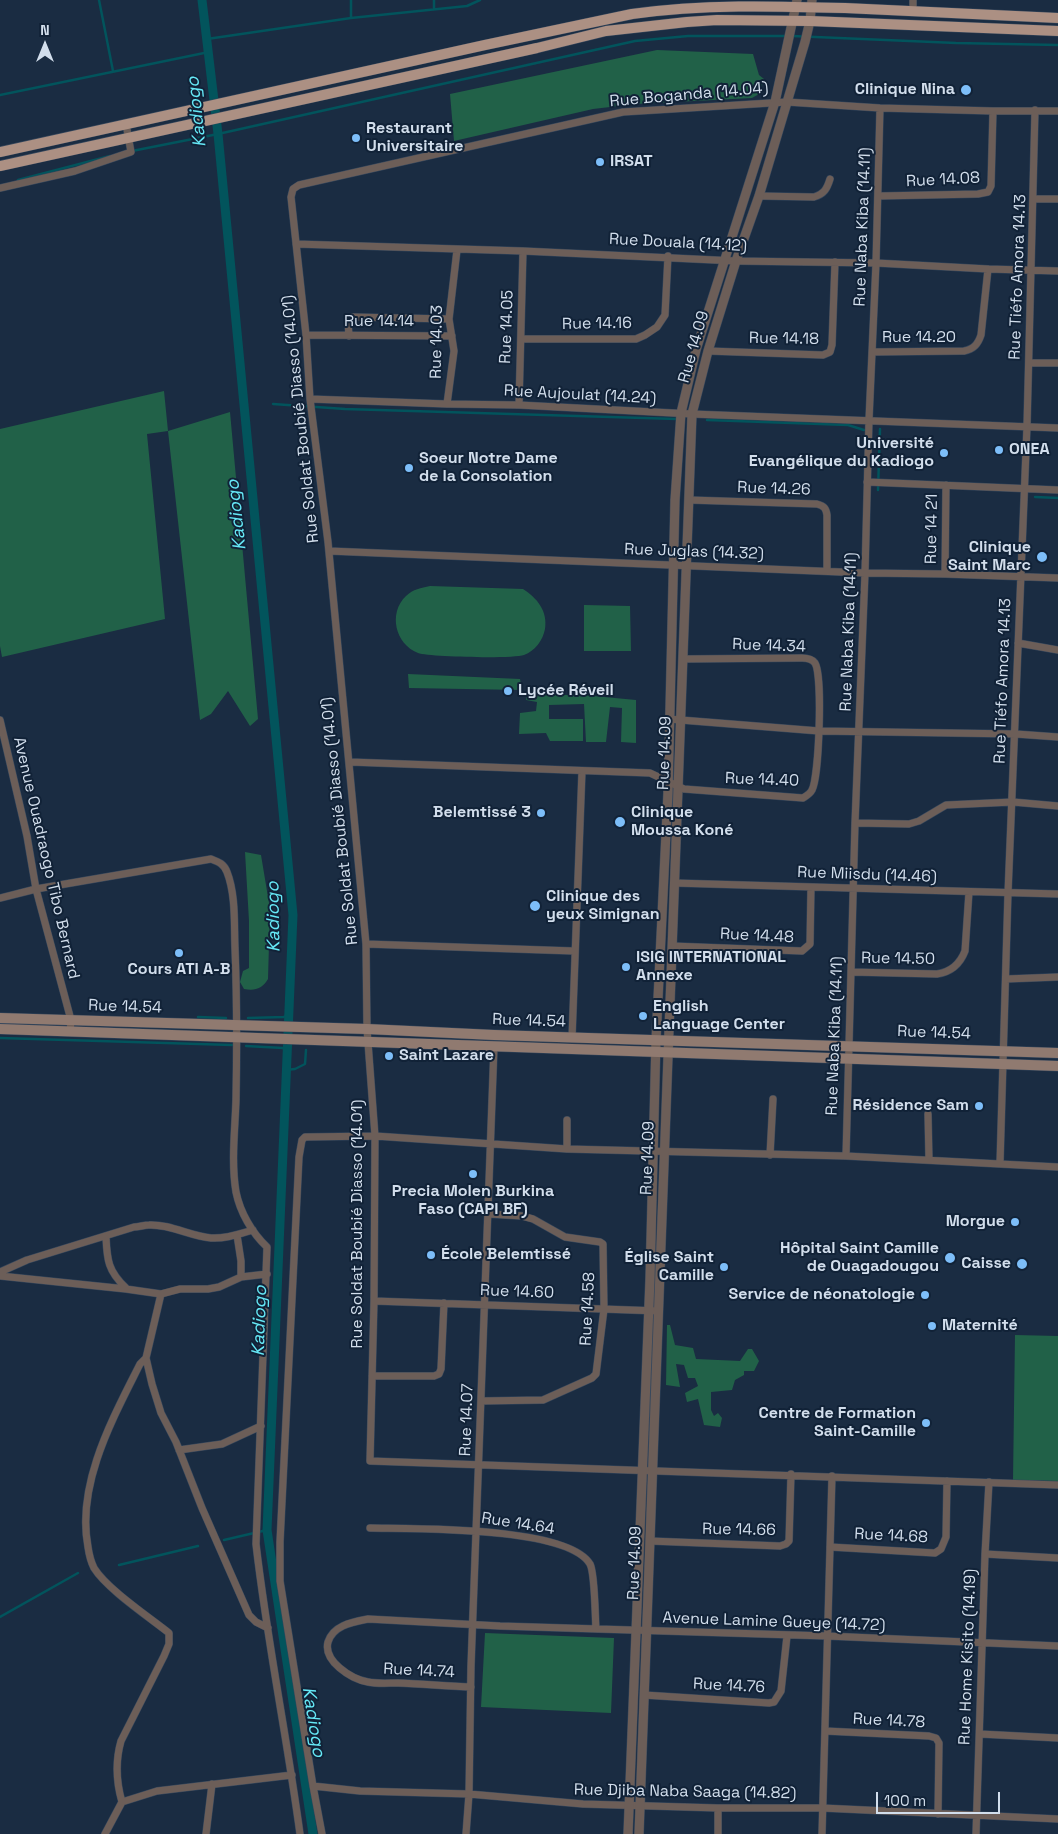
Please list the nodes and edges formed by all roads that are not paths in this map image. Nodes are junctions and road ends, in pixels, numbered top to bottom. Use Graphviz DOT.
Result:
graph roads {
  1 [pos="796,4"];
  2 [pos="812,4"];
  3 [pos="913,5"];
  4 [pos="1058,18"];
  5 [pos="793,21"];
  6 [pos="810,21"];
  7 [pos="1058,31"];
  8 [pos="775,102"];
  9 [pos="787,102"];
  10 [pos="880,108"];
  11 [pos="1035,110"];
  12 [pos="1058,111"];
  13 [pos="994,112"];
  14 [pos="126,124"];
  15 [pos="128,138"];
  16 [pos="0,152"];
  17 [pos="0,166"];
  18 [pos="830,179"];
  19 [pos="299,185"];
  20 [pos="0,188"];
  21 [pos="759,196"];
  22 [pos="878,196"];
  23 [pos="1034,199"];
  24 [pos="1058,199"];
  25 [pos="296,244"];
  26 [pos="457,250"];
  27 [pos="523,250"];
  28 [pos="668,256"];
  29 [pos="725,260"];
  30 [pos="736,261"];
  31 [pos="835,262"];
  32 [pos="876,262"];
  33 [pos="988,269"];
  34 [pos="1032,269"];
  35 [pos="1058,270"];
  36 [pos="449,319"];
  37 [pos="306,335"];
  38 [pos="349,336"];
  39 [pos="452,336"];
  40 [pos="520,339"];
  41 [pos="708,351"];
  42 [pos="872,352"];
  43 [pos="1029,362"];
  44 [pos="1058,363"];
  45 [pos="310,399"];
  46 [pos="447,404"];
  47 [pos="518,405"];
  48 [pos="681,413"];
  49 [pos="692,414"];
  50 [pos="869,420"];
  51 [pos="1027,426"];
  52 [pos="1058,428"];
  53 [pos="867,482"];
  54 [pos="946,485"];
  55 [pos="1024,488"];
  56 [pos="1058,490"];
  57 [pos="689,500"];
  58 [pos="329,551"];
  59 [pos="673,565"];
  60 [pos="687,565"];
  61 [pos="827,571"];
  62 [pos="865,573"];
  63 [pos="945,574"];
  64 [pos="1021,577"];
  65 [pos="1058,578"];
  66 [pos="1018,643"];
  67 [pos="1058,650"];
  68 [pos="684,658"];
  69 [pos="668,719"];
  70 [pos="681,719"];
  71 [pos="0,720"];
  72 [pos="819,731"];
  73 [pos="858,732"];
  74 [pos="1016,734"];
  75 [pos="1058,737"];
  76 [pos="350,762"];
  77 [pos="582,771"];
  78 [pos="668,782"];
  79 [pos="678,787"];
  80 [pos="1012,802"];
  81 [pos="1058,806"];
  82 [pos="855,823"];
  83 [pos="674,883"];
  84 [pos="811,886"];
  85 [pos="853,888"];
  86 [pos="36,889"];
  87 [pos="969,892"];
  88 [pos="1008,892"];
  89 [pos="1058,894"];
  90 [pos="0,898"];
  91 [pos="366,944"];
  92 [pos="672,946"];
  93 [pos="574,951"];
  94 [pos="851,972"];
  95 [pos="1058,977"];
  96 [pos="1006,979"];
  97 [pos="0,1018"];
  98 [pos="71,1020"];
  99 [pos="238,1026"];
  100 [pos="367,1029"];
  101 [pos="0,1030"];
  102 [pos="70,1032"];
  103 [pos="237,1038"];
  104 [pos="572,1038"];
  105 [pos="656,1040"];
  106 [pos="668,1041"];
  107 [pos="369,1042"];
  108 [pos="849,1046"];
  109 [pos="494,1047"];
  110 [pos="1004,1051"];
  111 [pos="656,1052"];
  112 [pos="667,1053"];
  113 [pos="1058,1053"];
  114 [pos="848,1059"];
  115 [pos="1003,1064"];
  116 [pos="1058,1066"];
  117 [pos="773,1099"];
  118 [pos="928,1114"];
  119 [pos="567,1120"];
  120 [pos="375,1136"];
  121 [pos="490,1145"];
  122 [pos="567,1149"];
  123 [pos="653,1152"];
  124 [pos="663,1152"];
  125 [pos="770,1155"];
  126 [pos="846,1156"];
  127 [pos="929,1160"];
  128 [pos="1000,1163"];
  129 [pos="1058,1167"];
  130 [pos="488,1214"];
  131 [pos="253,1230"];
  132 [pos="237,1235"];
  133 [pos="106,1237"];
  134 [pos="0,1272"];
  135 [pos="267,1274"];
  136 [pos="0,1276"];
  137 [pos="241,1277"];
  138 [pos="126,1289"];
  139 [pos="162,1294"];
  140 [pos="374,1301"];
  141 [pos="444,1303"];
  142 [pos="486,1305"];
  143 [pos="604,1309"];
  144 [pos="648,1311"];
  145 [pos="659,1311"];
  146 [pos="146,1358"];
  147 [pos="372,1376"];
  148 [pos="480,1401"];
  149 [pos="261,1426"];
  150 [pos="179,1450"];
  151 [pos="479,1464"];
  152 [pos="642,1471"];
  153 [pos="653,1472"];
  154 [pos="791,1474"];
  155 [pos="832,1476"];
  156 [pos="947,1481"];
  157 [pos="989,1482"];
  158 [pos="1058,1485"];
  159 [pos="370,1528"];
  160 [pos="477,1530"];
  161 [pos="650,1541"];
  162 [pos="830,1547"];
  163 [pos="985,1554"];
  164 [pos="1058,1558"];
  165 [pos="473,1624"];
  166 [pos="268,1628"];
  167 [pos="596,1628"];
  168 [pos="635,1631"];
  169 [pos="647,1631"];
  170 [pos="787,1636"];
  171 [pos="827,1636"];
  172 [pos="982,1643"];
  173 [pos="1058,1646"];
  174 [pos="367,1682"];
  175 [pos="471,1687"];
  176 [pos="644,1695"];
  177 [pos="825,1731"];
  178 [pos="980,1734"];
  179 [pos="1058,1738"];
  180 [pos="292,1775"];
  181 [pos="212,1784"];
  182 [pos="313,1786"];
  183 [pos="469,1794"];
  184 [pos="122,1802"];
  185 [pos="629,1805"];
  186 [pos="640,1806"];
  187 [pos="718,1808"];
  188 [pos="822,1808"];
  189 [pos="938,1814"];
  190 [pos="977,1816"];
  191 [pos="1058,1819"];
  192 [pos="105,1834"];
  193 [pos="206,1834"];
  194 [pos="300,1834"];
  195 [pos="322,1834"];
  196 [pos="466,1834"];
  197 [pos="628,1834"];
  198 [pos="639,1834"];
  199 [pos="718,1834"];
  200 [pos="822,1834"];
  201 [pos="976,1834"];
  1 -- 2 [label="main road"];
  1 -- 5 [label="street, Rue 14.09"];
  1 -- 14 [label="main road"];
  2 -- 3 [label="main road"];
  2 -- 6 [label="street, Rue 14.09"];
  3 -- 4 [label="main road"];
  5 -- 6 [label="main road"];
  5 -- 8 [label="street, Rue 14.09"];
  5 -- 15 [label="main road"];
  6 -- 7 [label="main road"];
  6 -- 9 [label="street, Rue 14.09"];
  8 -- 9 [label="street, Rue Boganda (14.04)"];
  8 -- 19 [label="street, Rue Boganda (14.04)"];
  8 -- 29 [label="street, Rue 14.09"];
  9 -- 10 [label="street, Rue Boganda (14.04)"];
  9 -- 21 [label="street, Rue 14.09"];
  10 -- 13 [label="street, Rue Boganda (14.04)"];
  10 -- 22 [label="street, Rue Naba Kiba (14.11)"];
  11 -- 12 [label="street, Rue Boganda (14.04)"];
  11 -- 13 [label="street, Rue Boganda (14.04)"];
  11 -- 23 [label="street, Rue Tiéfo Amora 14.13"];
  13 -- 22 [label="street, Rue 14.08"];
  14 -- 15 [label="street"];
  14 -- 16 [label="main road"];
  15 -- 17 [label="main road"];
  15 -- 20 [label="street"];
  18 -- 21 [label="street"];
  19 -- 25 [label="street, Rue Soldat Boubié Diasso (14.01)"];
  21 -- 30 [label="street, Rue 14.09"];
  22 -- 32 [label="street, Rue Naba Kiba (14.11)"];
  23 -- 24 [label="street"];
  23 -- 34 [label="street, Rue Tiéfo Amora 14.13"];
  25 -- 26 [label="street, Rue Douala (14.12)"];
  25 -- 37 [label="street, Rue Soldat Boubié Diasso (14.01)"];
  26 -- 27 [label="street, Rue Douala (14.12)"];
  26 -- 36 [label="street, Rue 14.03"];
  27 -- 28 [label="street, Rue Douala (14.12)"];
  27 -- 40 [label="street, Rue 14.05"];
  28 -- 29 [label="street, Rue Douala (14.12)"];
  28 -- 40 [label="street, Rue 14.16"];
  29 -- 30 [label="street, Rue Douala (14.12)"];
  29 -- 48 [label="street, Rue 14.09"];
  30 -- 31 [label="street, Rue Douala (14.12)"];
  30 -- 41 [label="street, Rue 14.09"];
  31 -- 32 [label="street, Rue Douala (14.12)"];
  31 -- 41 [label="street, Rue 14.18"];
  32 -- 33 [label="street, Rue Douala (14.12)"];
  32 -- 42 [label="street, Rue Naba Kiba (14.11)"];
  33 -- 34 [label="street, Rue Douala (14.12)"];
  33 -- 42 [label="street, Rue 14.20"];
  34 -- 35 [label="street, Rue Douala (14.12)"];
  34 -- 43 [label="street, Rue Tiéfo Amora 14.13"];
  36 -- 38 [label="street"];
  36 -- 39 [label="street, Rue 14.03"];
  37 -- 38 [label="street, Rue 14.14"];
  37 -- 45 [label="street, Rue Soldat Boubié Diasso (14.01)"];
  38 -- 39 [label="street, Rue 14.14"];
  39 -- 46 [label="street, Rue 14.03"];
  40 -- 47 [label="street, Rue 14.05"];
  41 -- 49 [label="street, Rue 14.09"];
  42 -- 50 [label="street, Rue Naba Kiba (14.11)"];
  43 -- 44 [label="street"];
  43 -- 51 [label="street, Rue Tiéfo Amora 14.13"];
  45 -- 46 [label="street, Rue Aujoulat (14.24)"];
  45 -- 58 [label="street, Rue Soldat Boubié Diasso (14.01)"];
  46 -- 47 [label="street, Rue Aujoulat (14.24)"];
  47 -- 48 [label="street, Rue Aujoulat (14.24)"];
  48 -- 49 [label="street, Rue Aujoulat (14.24)"];
  48 -- 59 [label="street, Rue 14.09"];
  49 -- 50 [label="street, Rue Aujoulat (14.24)"];
  49 -- 57 [label="street, Rue 14.09"];
  50 -- 51 [label="street, Rue Aujoulat (14.24)"];
  50 -- 53 [label="street, Rue Naba Kiba (14.11)"];
  51 -- 52 [label="street, Rue Aujoulat (14.24)"];
  51 -- 55 [label="street, Rue Tiéfo Amora 14.13"];
  53 -- 54 [label="street"];
  53 -- 62 [label="street, Rue Naba Kiba (14.11)"];
  54 -- 55 [label="street"];
  54 -- 63 [label="street, Rue 14 21"];
  55 -- 56 [label="street"];
  55 -- 64 [label="street, Rue Tiéfo Amora 14.13"];
  57 -- 60 [label="street, Rue 14.09"];
  57 -- 61 [label="street, Rue 14.26"];
  58 -- 59 [label="street, Rue Juglas (14.32)"];
  58 -- 76 [label="street, Rue Soldat Boubié Diasso (14.01)"];
  59 -- 60 [label="street, Rue Juglas (14.32)"];
  59 -- 69 [label="street, Rue 14.09"];
  60 -- 61 [label="street, Rue Juglas (14.32)"];
  60 -- 68 [label="street, Rue 14.09"];
  61 -- 62 [label="street, Rue Juglas (14.32)"];
  62 -- 63 [label="street, Rue Juglas (14.32)"];
  62 -- 73 [label="street, Rue Naba Kiba (14.11)"];
  63 -- 64 [label="street, Rue Juglas (14.32)"];
  64 -- 65 [label="street, Rue Juglas (14.32)"];
  64 -- 66 [label="street, Rue Tiéfo Amora 14.13"];
  66 -- 67 [label="street"];
  66 -- 74 [label="street, Rue Tiéfo Amora 14.13"];
  68 -- 70 [label="street, Rue 14.09"];
  68 -- 72 [label="street, Rue 14.34"];
  69 -- 70 [label="street"];
  69 -- 78 [label="street, Rue 14.09"];
  70 -- 72 [label="street"];
  70 -- 79 [label="street, Rue 14.09"];
  71 -- 86 [label="street, Avenue Ouadraogo Tibo Bernard"];
  72 -- 73 [label="street"];
  72 -- 79 [label="street, Rue 14.40"];
  73 -- 74 [label="street"];
  73 -- 82 [label="street, Rue Naba Kiba (14.11)"];
  74 -- 75 [label="street"];
  74 -- 80 [label="street, Rue Tiéfo Amora 14.13"];
  76 -- 77 [label="street"];
  76 -- 91 [label="street, Rue Soldat Boubié Diasso (14.01)"];
  77 -- 78 [label="street"];
  77 -- 93 [label="street"];
  78 -- 79 [label="street"];
  78 -- 105 [label="street, Rue 14.09"];
  79 -- 83 [label="street, Rue 14.09"];
  80 -- 81 [label="street"];
  80 -- 82 [label="street"];
  80 -- 88 [label="street, Rue Tiéfo Amora 14.13"];
  82 -- 85 [label="street, Rue Naba Kiba (14.11)"];
  83 -- 84 [label="street, Rue Miisdu (14.46)"];
  83 -- 92 [label="street, Rue 14.09"];
  84 -- 85 [label="street, Rue Miisdu (14.46)"];
  84 -- 92 [label="street, Rue 14.48"];
  85 -- 87 [label="street, Rue Miisdu (14.46)"];
  85 -- 94 [label="street, Rue Naba Kiba (14.11)"];
  86 -- 90 [label="street"];
  86 -- 98 [label="street, Avenue Ouadraogo Tibo Bernard"];
  86 -- 99 [label="street"];
  87 -- 88 [label="street, Rue Miisdu (14.46)"];
  87 -- 94 [label="street, Rue 14.50"];
  88 -- 89 [label="street, Rue Miisdu (14.46)"];
  88 -- 96 [label="street, Rue Tiéfo Amora 14.13"];
  91 -- 93 [label="street"];
  91 -- 100 [label="street, Rue Soldat Boubié Diasso (14.01)"];
  92 -- 106 [label="street, Rue 14.09"];
  93 -- 104 [label="street"];
  94 -- 108 [label="street, Rue Naba Kiba (14.11)"];
  95 -- 96 [label="street"];
  96 -- 110 [label="street, Rue Tiéfo Amora 14.13"];
  97 -- 98 [label="main road, Rue 14.54"];
  98 -- 99 [label="main road, Rue 14.54"];
  98 -- 102 [label="street, Avenue Ouadraogo Tibo Bernard"];
  99 -- 100 [label="main road, Rue 14.54"];
  99 -- 103 [label="street"];
  100 -- 104 [label="main road, Rue 14.54"];
  100 -- 107 [label="street, Rue Soldat Boubié Diasso (14.01)"];
  101 -- 102 [label="main road, Rue 14.54"];
  102 -- 103 [label="main road, Rue 14.54"];
  103 -- 107 [label="main road, Rue 14.54"];
  103 -- 131 [label="street"];
  104 -- 105 [label="main road, Rue 14.54"];
  105 -- 106 [label="main road, Rue 14.54"];
  105 -- 111 [label="street, Rue 14.09"];
  106 -- 108 [label="main road, Rue 14.54"];
  106 -- 112 [label="street, Rue 14.09"];
  107 -- 109 [label="main road, Rue 14.54"];
  107 -- 120 [label="street, Rue Soldat Boubié Diasso (14.01)"];
  108 -- 110 [label="main road, Rue 14.54"];
  108 -- 114 [label="street, Rue Naba Kiba (14.11)"];
  109 -- 111 [label="main road, Rue 14.54"];
  109 -- 121 [label="street, Rue 14.07"];
  110 -- 113 [label="main road, Rue 14.54"];
  110 -- 115 [label="street, Rue Tiéfo Amora 14.13"];
  111 -- 112 [label="main road, Rue 14.54"];
  111 -- 123 [label="street, Rue 14.09"];
  112 -- 114 [label="main road, Rue 14.54"];
  112 -- 124 [label="street, Rue 14.09"];
  114 -- 115 [label="main road, Rue 14.54"];
  114 -- 126 [label="street, Rue Naba Kiba (14.11)"];
  115 -- 116 [label="main road, Rue 14.54"];
  115 -- 128 [label="street, Rue Tiéfo Amora 14.13"];
  117 -- 125 [label="street"];
  118 -- 127 [label="street"];
  119 -- 122 [label="street"];
  120 -- 121 [label="street"];
  120 -- 140 [label="street, Rue Soldat Boubié Diasso (14.01)"];
  120 -- 182 [label="street"];
  121 -- 122 [label="street"];
  121 -- 130 [label="street, Rue 14.07"];
  122 -- 123 [label="street"];
  123 -- 124 [label="street"];
  123 -- 144 [label="street, Rue 14.09"];
  124 -- 125 [label="street"];
  124 -- 145 [label="street, Rue 14.09"];
  125 -- 126 [label="street"];
  126 -- 127 [label="street"];
  127 -- 128 [label="street"];
  128 -- 129 [label="street"];
  130 -- 142 [label="street, Rue 14.07"];
  130 -- 143 [label="street, Rue 14.58"];
  131 -- 132 [label="street"];
  131 -- 135 [label="street"];
  132 -- 133 [label="street"];
  132 -- 137 [label="street"];
  133 -- 134 [label="street"];
  133 -- 138 [label="street"];
  135 -- 137 [label="street"];
  135 -- 149 [label="street"];
  136 -- 138 [label="street"];
  137 -- 139 [label="street"];
  138 -- 139 [label="street"];
  139 -- 146 [label="street"];
  140 -- 141 [label="street, Rue 14.60"];
  140 -- 147 [label="street, Rue Soldat Boubié Diasso (14.01)"];
  141 -- 142 [label="street, Rue 14.60"];
  141 -- 147 [label="street"];
  142 -- 143 [label="street, Rue 14.60"];
  142 -- 148 [label="street, Rue 14.07"];
  143 -- 144 [label="street, Rue 14.60"];
  143 -- 148 [label="street, Rue 14.58"];
  144 -- 145 [label="street, Rue 14.60"];
  144 -- 152 [label="street, Rue 14.09"];
  145 -- 153 [label="street, Rue 14.09"];
  146 -- 150 [label="street"];
  146 -- 184 [label="street"];
  147 -- 151 [label="street, Rue Soldat Boubié Diasso (14.01)"];
  148 -- 151 [label="street, Rue 14.07"];
  149 -- 150 [label="street"];
  149 -- 166 [label="street"];
  150 -- 166 [label="street"];
  151 -- 152 [label="street"];
  151 -- 160 [label="street, Rue 14.07"];
  152 -- 153 [label="street"];
  152 -- 168 [label="street, Rue 14.09"];
  153 -- 154 [label="street"];
  153 -- 161 [label="street, Rue 14.09"];
  154 -- 155 [label="street"];
  154 -- 161 [label="street, Rue 14.66"];
  155 -- 156 [label="street"];
  155 -- 162 [label="street"];
  156 -- 157 [label="street"];
  156 -- 162 [label="street, Rue 14.68"];
  157 -- 158 [label="street"];
  157 -- 163 [label="street, Rue Home Kisito (14.19)"];
  159 -- 160 [label="street, Rue 14.64"];
  160 -- 165 [label="street, Rue 14.07"];
  160 -- 167 [label="street, Rue 14.64"];
  161 -- 169 [label="street, Rue 14.09"];
  162 -- 171 [label="street"];
  163 -- 164 [label="street"];
  163 -- 172 [label="street, Rue Home Kisito (14.19)"];
  165 -- 167 [label="street, Avenue Lamine Gueye (14.72)"];
  165 -- 174 [label="street, Avenue Lamine Gueye (14.72)"];
  165 -- 175 [label="street, Rue 14.07"];
  166 -- 180 [label="street"];
  167 -- 168 [label="street, Avenue Lamine Gueye (14.72)"];
  168 -- 169 [label="street, Avenue Lamine Gueye (14.72)"];
  168 -- 185 [label="street, Rue 14.09"];
  169 -- 170 [label="street, Avenue Lamine Gueye (14.72)"];
  169 -- 176 [label="street, Rue 14.09"];
  170 -- 171 [label="street, Avenue Lamine Gueye (14.72)"];
  170 -- 176 [label="street, Rue 14.76"];
  171 -- 172 [label="street, Avenue Lamine Gueye (14.72)"];
  171 -- 177 [label="street"];
  172 -- 173 [label="street, Avenue Lamine Gueye (14.72)"];
  172 -- 178 [label="street, Rue Home Kisito (14.19)"];
  174 -- 175 [label="street, Rue 14.74"];
  175 -- 183 [label="street, Rue 14.07"];
  176 -- 186 [label="street, Rue 14.09"];
  177 -- 188 [label="street"];
  177 -- 189 [label="street, Rue 14.78"];
  178 -- 179 [label="street"];
  178 -- 190 [label="street, Rue Home Kisito (14.19)"];
  180 -- 181 [label="street"];
  180 -- 194 [label="street"];
  181 -- 184 [label="street"];
  181 -- 193 [label="street"];
  182 -- 183 [label="street, Rue Djiba Naba Saaga (14.82)"];
  182 -- 195 [label="street"];
  183 -- 185 [label="street, Rue Djiba Naba Saaga (14.82)"];
  183 -- 196 [label="street, Rue 14.07"];
  184 -- 192 [label="street"];
  185 -- 186 [label="street, Rue Djiba Naba Saaga (14.82)"];
  185 -- 197 [label="street, Rue 14.09"];
  186 -- 187 [label="street, Rue Djiba Naba Saaga (14.82)"];
  186 -- 198 [label="street, Rue 14.09"];
  187 -- 188 [label="street, Rue Djiba Naba Saaga (14.82)"];
  187 -- 199 [label="street"];
  188 -- 189 [label="street, Rue Djiba Naba Saaga (14.82)"];
  188 -- 200 [label="street"];
  189 -- 190 [label="street, Rue Djiba Naba Saaga (14.82)"];
  190 -- 191 [label="street, Rue Djiba Naba Saaga (14.82)"];
  190 -- 201 [label="street, Rue Home Kisito (14.19)"];
}
